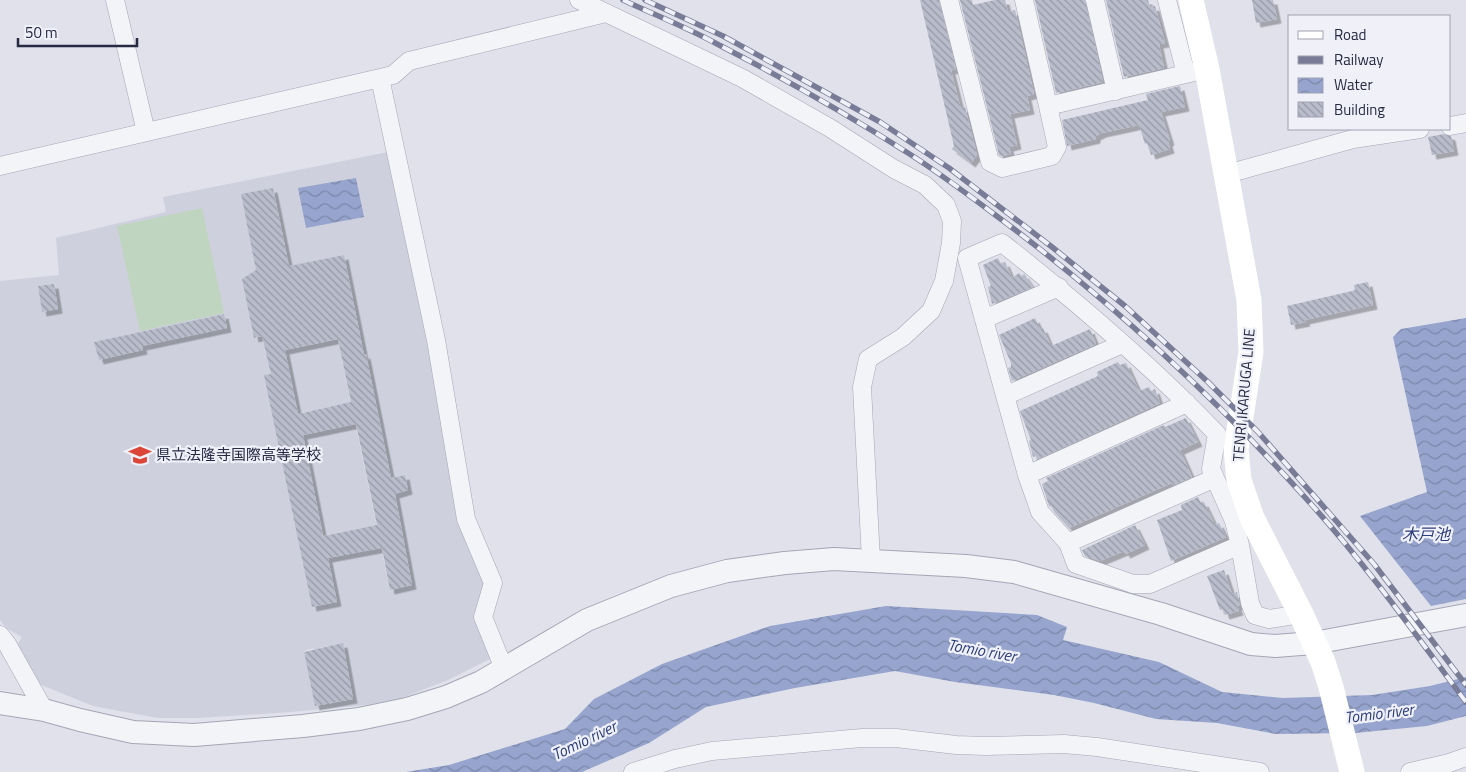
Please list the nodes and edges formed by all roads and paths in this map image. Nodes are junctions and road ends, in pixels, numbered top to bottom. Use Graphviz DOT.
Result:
graph roads {
  1 [pos="115,0"];
  2 [pos="579,0"];
  3 [pos="949,0"];
  4 [pos="1024,0"];
  5 [pos="1095,0"];
  6 [pos="1167,0"];
  7 [pos="1191,0"];
  8 [pos="606,13"];
  9 [pos="1196,72"];
  10 [pos="380,78"];
  11 [pos="1116,91"];
  12 [pos="1048,106"];
  13 [pos="1466,123"];
  14 [pos="1451,126"];
  15 [pos="1413,130"];
  16 [pos="146,132"];
  17 [pos="0,166"];
  18 [pos="1227,174"];
  19 [pos="1059,287"];
  20 [pos="984,319"];
  21 [pos="1122,344"];
  22 [pos="1005,396"];
  23 [pos="1187,403"];
  24 [pos="1027,476"];
  25 [pos="1215,478"];
  26 [pos="1068,543"];
  27 [pos="1240,545"];
  28 [pos="871,560"];
  29 [pos="1301,614"];
  30 [pos="1466,615"];
  31 [pos="0,635"];
  32 [pos="1318,652"];
  33 [pos="504,669"];
  34 [pos="0,703"];
  35 [pos="44,710"];
  36 [pos="1466,757"];
  37 [pos="633,772"];
  38 [pos="1260,772"];
  39 [pos="1352,772"];
  40 [pos="1410,772"];
  1 -- 16 [label="street"];
  2 -- 8 [label="street"];
  3 -- 12 [label="street"];
  4 -- 12 [label="street"];
  5 -- 11 [label="street"];
  6 -- 9 [label="street"];
  7 -- 9 [label="main road, TENRI IKARUGA LINE"];
  8 -- 10 [label="street"];
  8 -- 28 [label="street"];
  9 -- 11 [label="street"];
  9 -- 18 [label="main road, TENRI IKARUGA LINE"];
  10 -- 16 [label="street"];
  10 -- 33 [label="street"];
  11 -- 12 [label="street"];
  13 -- 14 [label="street"];
  15 -- 18 [label="street"];
  16 -- 17 [label="street"];
  18 -- 29 [label="main road, TENRI IKARUGA LINE"];
  19 -- 20 [label="street"];
  19 -- 20 [label="street"];
  19 -- 21 [label="street"];
  20 -- 22 [label="street"];
  21 -- 22 [label="street"];
  21 -- 23 [label="street"];
  22 -- 24 [label="street"];
  23 -- 24 [label="street"];
  23 -- 25 [label="street"];
  24 -- 26 [label="street"];
  25 -- 26 [label="street"];
  25 -- 27 [label="street"];
  26 -- 27 [label="street"];
  27 -- 29 [label="street"];
  28 -- 32 [label="street"];
  28 -- 33 [label="street"];
  29 -- 32 [label="main road, TENRI IKARUGA LINE"];
  30 -- 32 [label="street"];
  31 -- 35 [label="street"];
  32 -- 39 [label="main road, TENRI IKARUGA LINE"];
  33 -- 35 [label="street"];
  34 -- 35 [label="street"];
  36 -- 40 [label="street"];
  37 -- 38 [label="street"];
}
